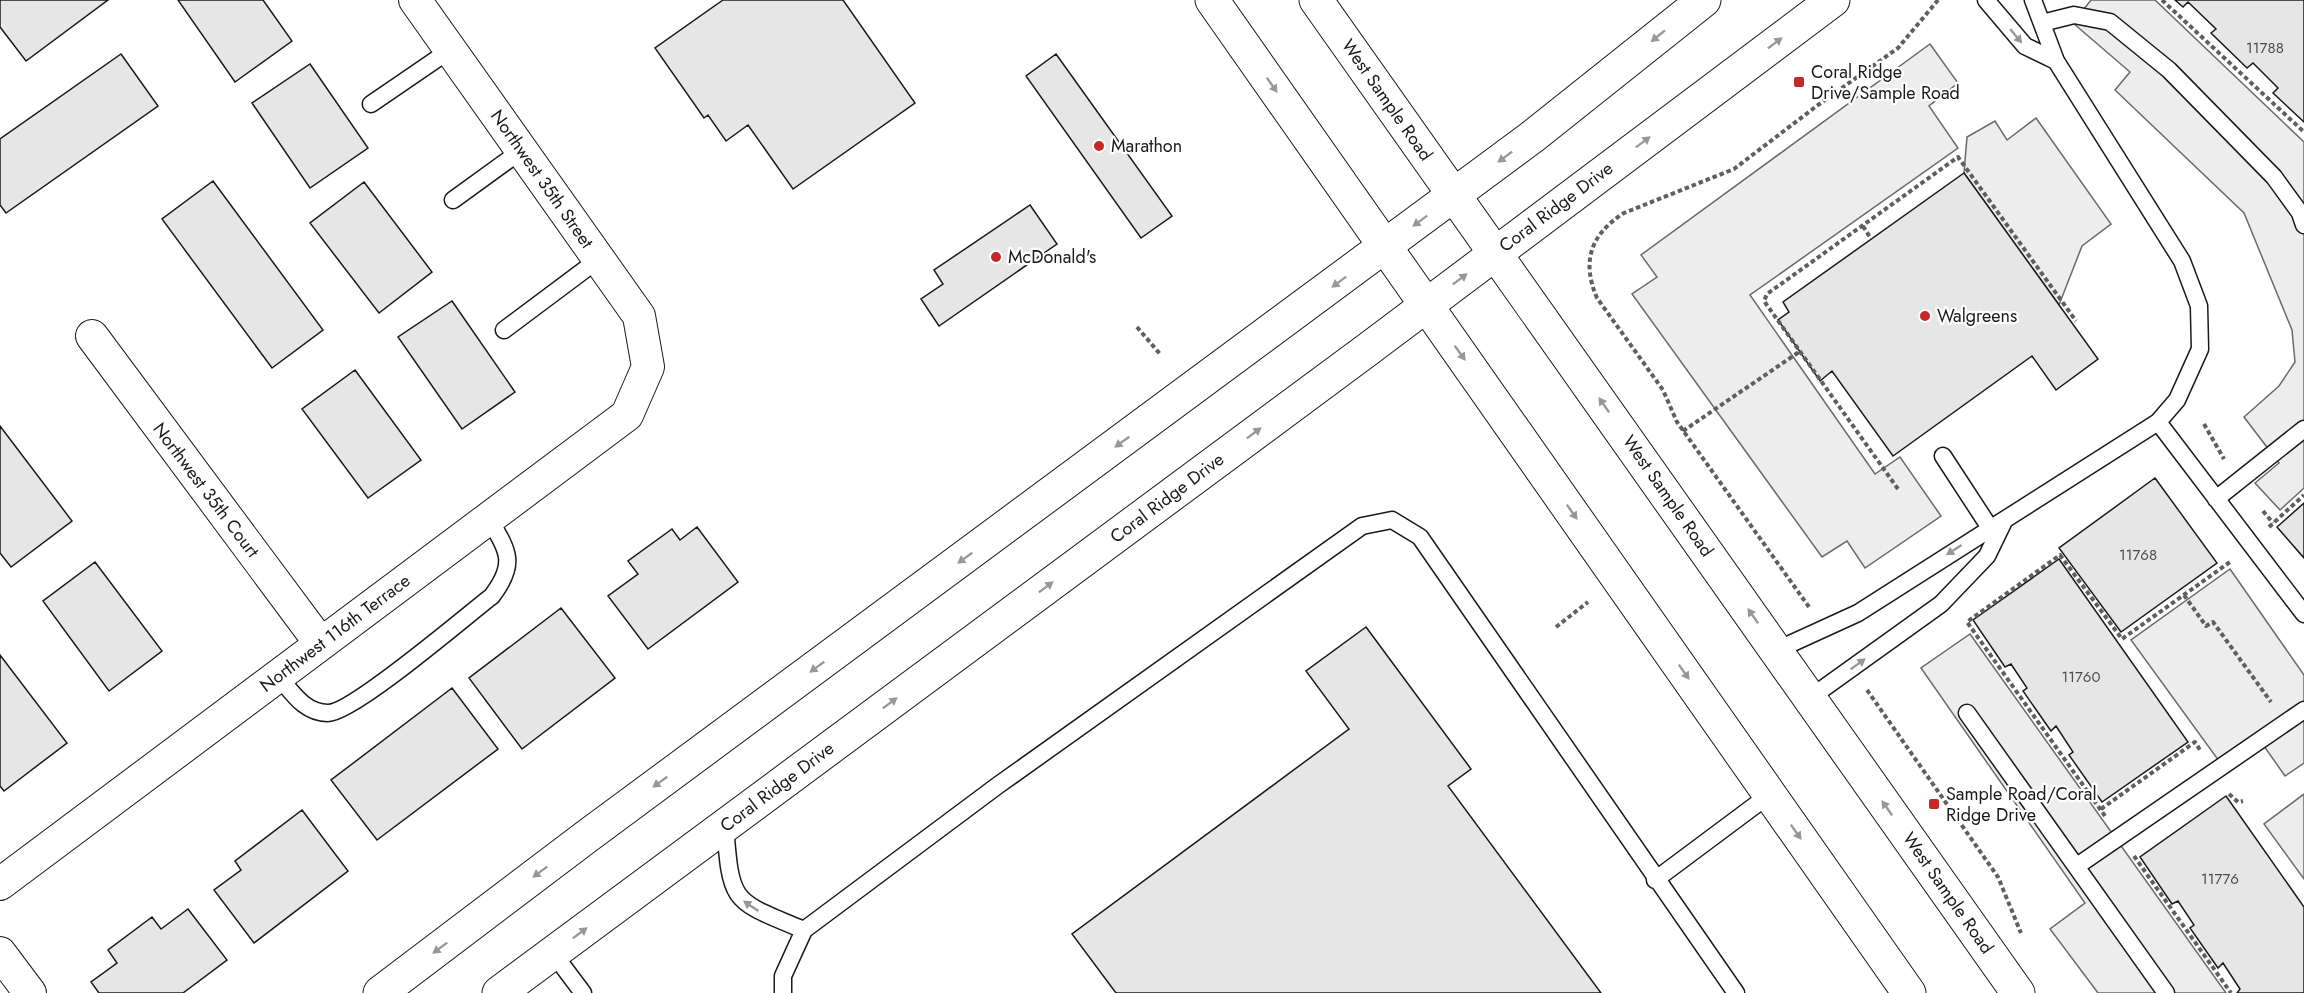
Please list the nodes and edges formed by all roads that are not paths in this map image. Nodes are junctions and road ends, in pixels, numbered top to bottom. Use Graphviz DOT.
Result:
graph roads {
  1 [pos="415,0"];
  2 [pos="1212,0"];
  3 [pos="1316,0"];
  4 [pos="1704,0"];
  5 [pos="1833,0"];
  6 [pos="1986,0"];
  7 [pos="2033,0"];
  8 [pos="2042,23"];
  9 [pos="450,50"];
  10 [pos="2056,61"];
  11 [pos="371,104"];
  12 [pos="522,150"];
  13 [pos="1454,195"];
  14 [pos="453,200"];
  15 [pos="2304,225"];
  16 [pos="1386,247"];
  17 [pos="1495,253"];
  18 [pos="599,259"];
  19 [pos="1426,305"];
  20 [pos="504,330"];
  21 [pos="92,336"];
  22 [pos="648,367"];
  23 [pos="2158,422"];
  24 [pos="2304,429"];
  25 [pos="1943,456"];
  26 [pos="2216,499"];
  27 [pos="489,519"];
  28 [pos="1997,524"];
  29 [pos="2304,614"];
  30 [pos="321,644"];
  31 [pos="1777,650"];
  32 [pos="278,676"];
  33 [pos="1810,698"];
  34 [pos="2304,710"];
  35 [pos="1967,712"];
  36 [pos="1769,795"];
  37 [pos="725,825"];
  38 [pos="2077,866"];
  39 [pos="1655,880"];
  40 [pos="0,884"];
  41 [pos="804,930"];
  42 [pos="0,953"];
  43 [pos="554,953"];
  44 [pos="30,993"];
  45 [pos="380,993"];
  46 [pos="499,993"];
  47 [pos="583,993"];
  48 [pos="783,993"];
  49 [pos="1736,993"];
  50 [pos="1909,993"];
  51 [pos="2018,993"];
  52 [pos="2166,993"];
  1 -- 9 [label="street, Northwest 35th Street"];
  2 -- 16 [label="main road, one-way"];
  3 -- 13 [label="main road, West Sample Road"];
  4 -- 13 [label="main road, one-way"];
  17 -- 5 [label="main road, Coral Ridge Drive, one-way"];
  6 -- 10 [label="lane, one-way"];
  7 -- 8 [label="lane"];
  8 -- 10 [label="lane"];
  8 -- 15 [label="lane"];
  9 -- 11 [label="lane"];
  9 -- 12 [label="street, Northwest 35th Street"];
  10 -- 23 [label="lane"];
  12 -- 14 [label="lane"];
  12 -- 18 [label="street, Northwest 35th Street"];
  13 -- 16 [label="main road, one-way"];
  13 -- 17 [label="main road, West Sample Road"];
  16 -- 19 [label="main road"];
  16 -- 45 [label="main road, one-way"];
  19 -- 17 [label="main road, Coral Ridge Drive, one-way"];
  31 -- 17 [label="main road, West Sample Road, one-way"];
  18 -- 20 [label="lane"];
  18 -- 22 [label="street, Northwest 35th Street"];
  19 -- 36 [label="main road, one-way"];
  37 -- 19 [label="main road, Coral Ridge Drive, one-way"];
  21 -- 30 [label="street, Northwest 35th Court"];
  22 -- 27 [label="street, Northwest 116th Terrace"];
  23 -- 26 [label="lane"];
  23 -- 28 [label="lane"];
  24 -- 26 [label="lane"];
  25 -- 28 [label="lane"];
  26 -- 29 [label="lane"];
  27 -- 30 [label="street, Northwest 116th Terrace"];
  27 -- 32 [label="lane"];
  28 -- 31 [label="lane, one-way"];
  33 -- 28 [label="lane, one-way"];
  30 -- 32 [label="street, Northwest 116th Terrace"];
  31 -- 33 [label="main road, West Sample Road"];
  32 -- 40 [label="street, Northwest 116th Terrace"];
  51 -- 33 [label="main road, West Sample Road, one-way"];
  34 -- 38 [label="lane"];
  35 -- 38 [label="lane"];
  36 -- 39 [label="lane"];
  36 -- 50 [label="main road, one-way"];
  41 -- 37 [label="lane, one-way"];
  43 -- 37 [label="main road, Coral Ridge Drive, one-way"];
  38 -- 52 [label="lane"];
  39 -- 41 [label="lane"];
  39 -- 49 [label="lane"];
  41 -- 48 [label="lane"];
  42 -- 44 [label="street"];
  43 -- 46 [label="main road, Coral Ridge Drive"];
  43 -- 47 [label="lane"];
}
